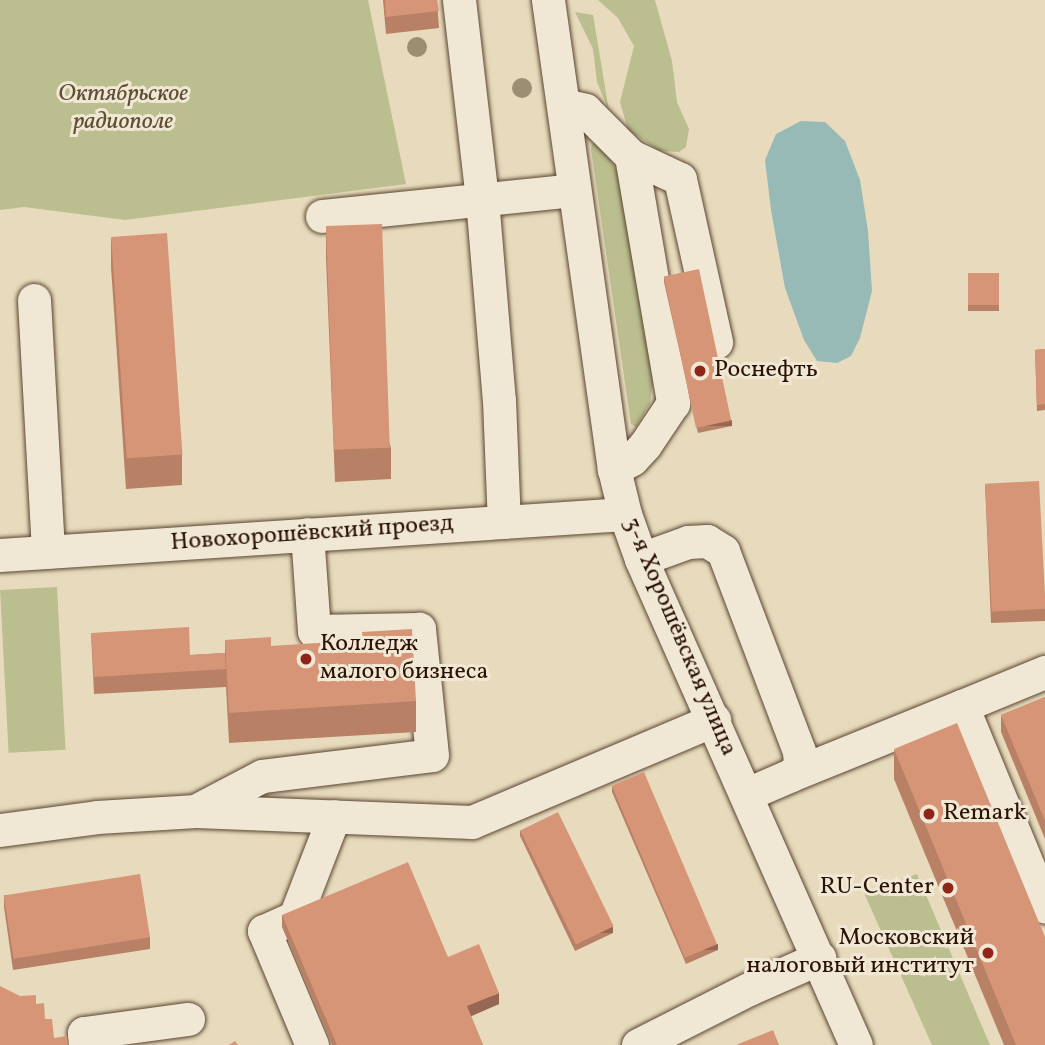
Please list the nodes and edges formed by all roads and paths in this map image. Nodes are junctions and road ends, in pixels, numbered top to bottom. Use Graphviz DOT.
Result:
graph roads {
  1 [pos="459,0"];
  2 [pos="548,0"];
  3 [pos="564,104"];
  4 [pos="631,156"];
  5 [pos="574,190"];
  6 [pos="482,199"];
  7 [pos="322,216"];
  8 [pos="34,300"];
  9 [pos="716,342"];
  10 [pos="614,469"];
  11 [pos="625,514"];
  12 [pos="504,522"];
  13 [pos="307,534"];
  14 [pos="48,552"];
  15 [pos="0,555"];
  16 [pos="641,559"];
  17 [pos="1045,672"];
  18 [pos="962,706"];
  19 [pos="714,720"];
  20 [pos="791,775"];
  21 [pos="747,794"];
  22 [pos="196,811"];
  23 [pos="334,816"];
  24 [pos="0,830"];
  25 [pos="1045,907"];
  26 [pos="819,958"];
  27 [pos="188,1019"];
  28 [pos="85,1045"];
  29 [pos="312,1045"];
  30 [pos="638,1045"];
  31 [pos="856,1045"];
  1 -- 6 [label="street"];
  2 -- 3 [label="street, 3-я Хорошёвская улица"];
  3 -- 4 [label="street"];
  3 -- 5 [label="street, 3-я Хорошёвская улица"];
  4 -- 9 [label="street"];
  4 -- 10 [label="street"];
  5 -- 6 [label="street"];
  5 -- 10 [label="street, 3-я Хорошёвская улица"];
  6 -- 7 [label="street"];
  6 -- 12 [label="street"];
  8 -- 14 [label="street"];
  10 -- 11 [label="street, 3-я Хорошёвская улица"];
  11 -- 12 [label="street, Новохорошёвский проезд"];
  11 -- 16 [label="street, 3-я Хорошёвская улица"];
  12 -- 13 [label="street, Новохорошёвский проезд"];
  13 -- 14 [label="street, Новохорошёвский проезд"];
  13 -- 22 [label="street"];
  14 -- 15 [label="street, Новохорошёвский проезд"];
  16 -- 19 [label="street, 3-я Хорошёвская улица"];
  16 -- 20 [label="street"];
  17 -- 18 [label="street"];
  18 -- 20 [label="street"];
  18 -- 25 [label="street"];
  19 -- 21 [label="street, 3-я Хорошёвская улица"];
  19 -- 23 [label="street"];
  20 -- 21 [label="street"];
  21 -- 26 [label="street, 3-я Хорошёвская улица"];
  22 -- 23 [label="street"];
  22 -- 24 [label="street"];
  23 -- 29 [label="street"];
  26 -- 30 [label="street"];
  26 -- 31 [label="street, 3-я Хорошёвская улица"];
  27 -- 28 [label="street"];
}
